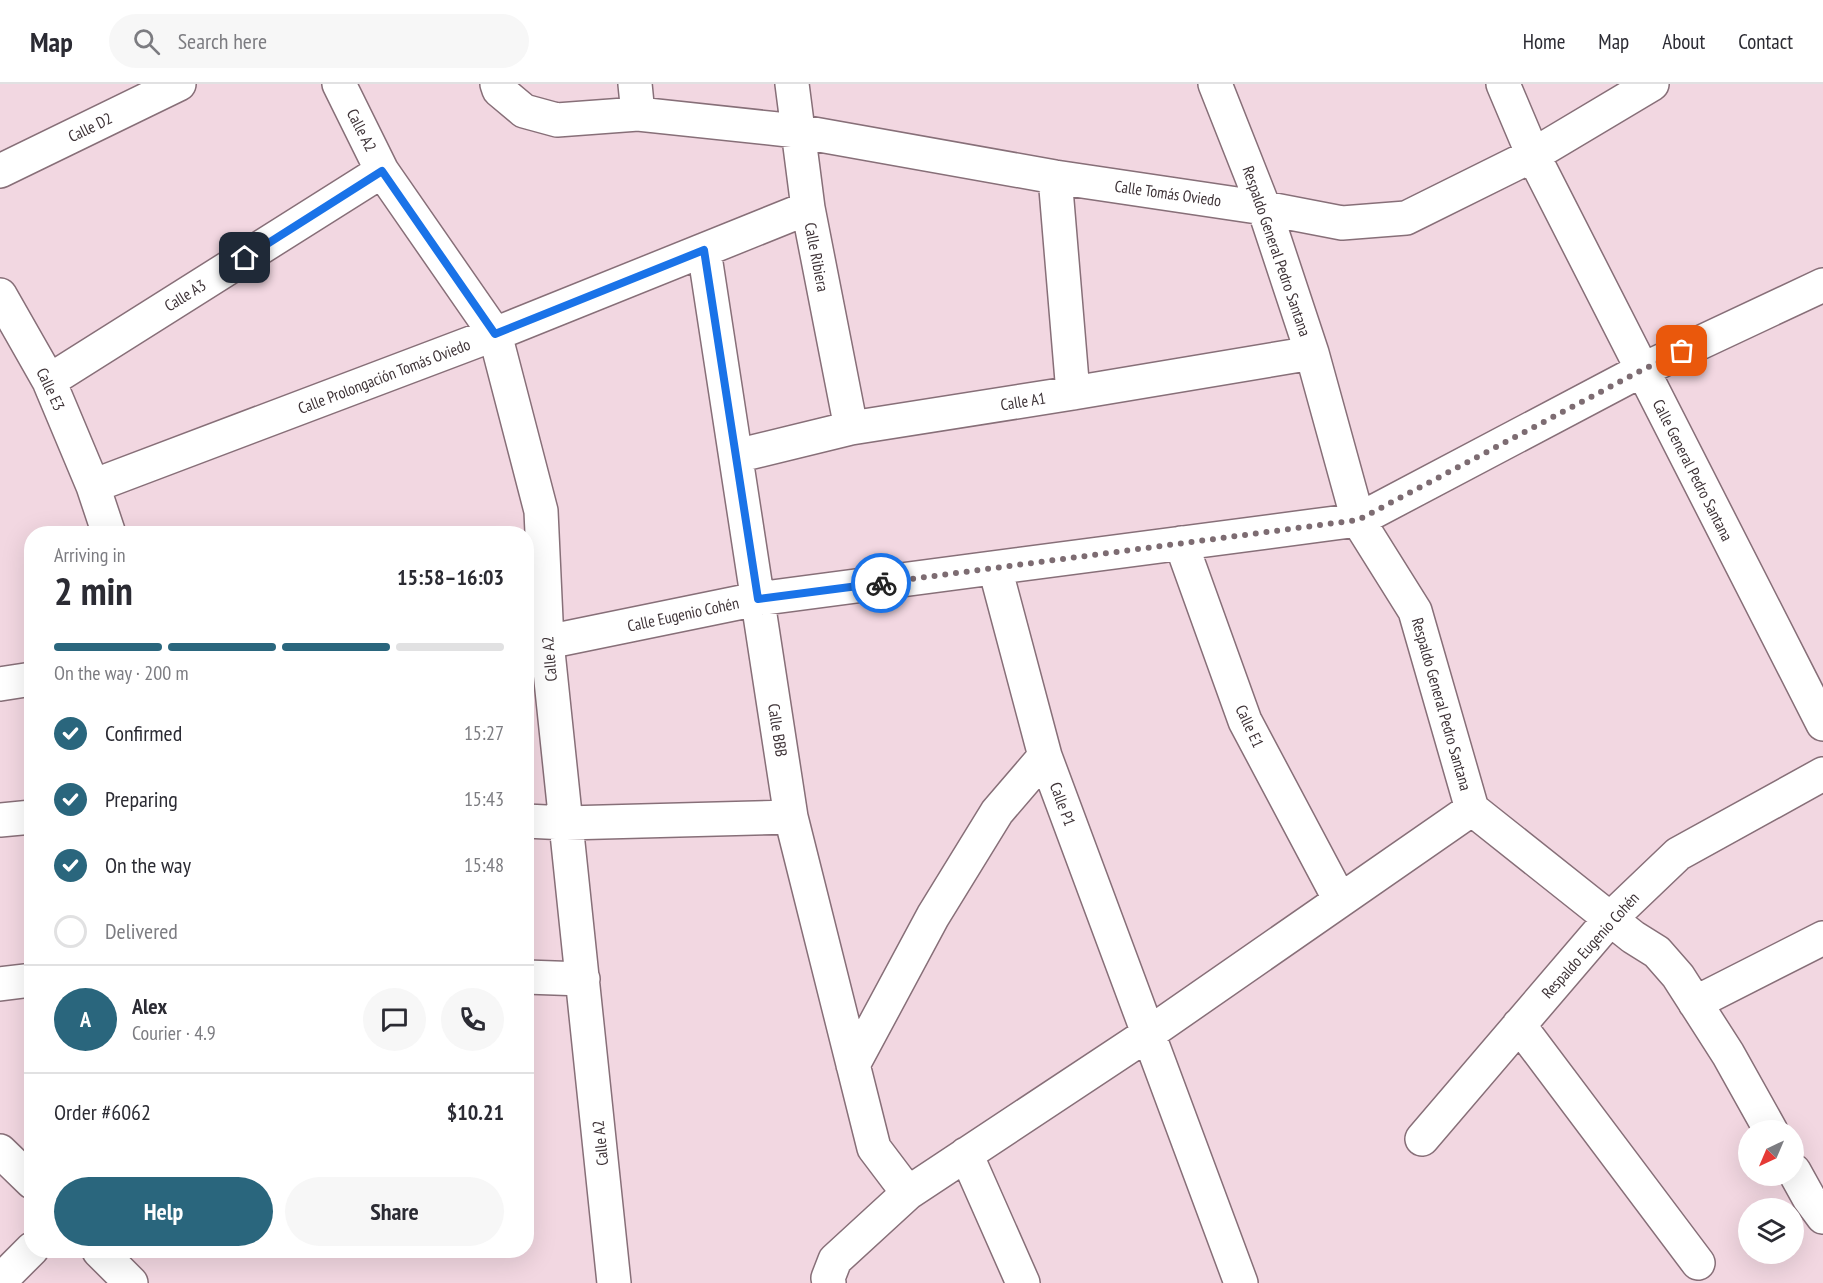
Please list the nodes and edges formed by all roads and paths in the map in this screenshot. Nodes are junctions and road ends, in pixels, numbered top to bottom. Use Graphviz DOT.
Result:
graph roads {
  1 [pos="179,84"];
  2 [pos="339,84"];
  3 [pos="497,84"];
  4 [pos="792,84"];
  5 [pos="1215,84"];
  6 [pos="1503,84"];
  7 [pos="1652,84"];
  8 [pos="637,99"];
  9 [pos="796,131"];
  10 [pos="1533,155"];
  11 [pos="0,171"];
  12 [pos="382,171"];
  13 [pos="1056,177"];
  14 [pos="808,208"];
  15 [pos="1264,208"];
  16 [pos="704,250"];
  17 [pos="1823,285"];
  18 [pos="0,295"];
  19 [pos="495,334"];
  20 [pos="1312,353"];
  21 [pos="1642,370"];
  22 [pos="49,381"];
  23 [pos="1073,393"];
  24 [pos="851,428"];
  25 [pos="736,456"];
  26 [pos="93,486"];
  27 [pos="1358,520"];
  28 [pos="106,526"];
  29 [pos="1181,543"];
  30 [pos="995,567"];
  31 [pos="758,599"];
  32 [pos="537,643"];
  33 [pos="24,680"];
  34 [pos="0,684"];
  35 [pos="1823,724"];
  36 [pos="1045,756"];
  37 [pos="1823,774"];
  38 [pos="1472,809"];
  39 [pos="791,817"];
  40 [pos="24,818"];
  41 [pos="0,820"];
  42 [pos="534,821"];
  43 [pos="566,823"];
  44 [pos="1340,900"];
  45 [pos="1611,918"];
  46 [pos="1823,938"];
  47 [pos="534,977"];
  48 [pos="583,979"];
  49 [pos="24,981"];
  50 [pos="0,984"];
  51 [pos="1695,1003"];
  52 [pos="1519,1025"];
  53 [pos="1148,1034"];
  54 [pos="853,1065"];
  55 [pos="1765,1120"];
  56 [pos="1422,1139"];
  57 [pos="966,1154"];
  58 [pos="1802,1186"];
  59 [pos="908,1193"];
  60 [pos="1823,1217"];
  61 [pos="24,1258"];
  62 [pos="106,1258"];
  63 [pos="1698,1263"];
  64 [pos="0,1281"];
  65 [pos="131,1283"];
  66 [pos="614,1283"];
  67 [pos="829,1283"];
  68 [pos="1023,1283"];
  69 [pos="1241,1283"];
  1 -- 11 [label="street, Calle D2"];
  2 -- 12 [label="street, Calle A2"];
  3 -- 8 [label="street, Calle Tomás Oviedo"];
  4 -- 9 [label="street, Calle Ribiera"];
  5 -- 15 [label="street, Respaldo General Pedro Santana"];
  6 -- 10 [label="street, Calle General Pedro Santana"];
  7 -- 10 [label="street, Calle Tomás Oviedo"];
  8 -- 9 [label="street, Calle Tomás Oviedo"];
  9 -- 13 [label="street, Calle Tomás Oviedo"];
  9 -- 14 [label="street, Calle Ribiera"];
  10 -- 15 [label="street, Calle Tomás Oviedo"];
  10 -- 21 [label="street, Calle General Pedro Santana"];
  12 -- 19 [label="street, Calle A2"];
  12 -- 22 [label="street, Calle A3"];
  13 -- 15 [label="street, Calle Tomás Oviedo"];
  13 -- 23 [label="street"];
  14 -- 16 [label="street, Calle Prolongación Tomás Oviedo"];
  14 -- 24 [label="street, Calle Ribiera"];
  15 -- 20 [label="street, Respaldo General Pedro Santana"];
  16 -- 19 [label="street, Calle Prolongación Tomás Oviedo"];
  16 -- 25 [label="street, Calle BBB"];
  17 -- 21 [label="street, Calle Eugenio Cohén"];
  18 -- 22 [label="street, Calle E3"];
  19 -- 26 [label="street, Calle Prolongación Tomás Oviedo"];
  19 -- 32 [label="street, Calle A2"];
  20 -- 23 [label="street, Calle A1"];
  20 -- 27 [label="street, Respaldo General Pedro Santana"];
  21 -- 27 [label="street, Calle Eugenio Cohén"];
  21 -- 35 [label="street, Calle General Pedro Santana"];
  22 -- 26 [label="street, Calle E3"];
  23 -- 24 [label="street, Calle A1"];
  24 -- 25 [label="street, Calle A1"];
  25 -- 31 [label="street, Calle BBB"];
  26 -- 28 [label="street, Calle E3"];
  27 -- 29 [label="street, Calle Eugenio Cohén"];
  27 -- 38 [label="street, Respaldo General Pedro Santana"];
  29 -- 30 [label="street, Calle Eugenio Cohén"];
  29 -- 44 [label="street, Calle E1"];
  30 -- 31 [label="street, Calle Eugenio Cohén"];
  30 -- 36 [label="street, Calle P1"];
  31 -- 32 [label="street, Calle Eugenio Cohén"];
  31 -- 39 [label="street, Calle BBB"];
  32 -- 43 [label="street, Calle A2"];
  33 -- 34 [label="street"];
  36 -- 53 [label="street, Calle P1"];
  36 -- 54 [label="street"];
  37 -- 45 [label="street, Respaldo Eugenio Cohén"];
  38 -- 44 [label="street"];
  38 -- 45 [label="street, Respaldo General Pedro Santana"];
  39 -- 43 [label="street"];
  39 -- 54 [label="street, Calle BBB"];
  40 -- 41 [label="street"];
  42 -- 43 [label="street"];
  43 -- 48 [label="street, Calle A2"];
  44 -- 53 [label="street"];
  45 -- 51 [label="street, Respaldo General Pedro Santana"];
  45 -- 52 [label="street, Respaldo Eugenio Cohén"];
  46 -- 51 [label="street"];
  47 -- 48 [label="street"];
  48 -- 66 [label="street, Calle A2"];
  49 -- 50 [label="street"];
  51 -- 55 [label="street, Respaldo General Pedro Santana"];
  52 -- 56 [label="street, Respaldo Eugenio Cohén"];
  52 -- 63 [label="street"];
  53 -- 57 [label="street"];
  53 -- 69 [label="street, Calle P1"];
  54 -- 59 [label="street, Calle BBB"];
  57 -- 59 [label="street"];
  57 -- 68 [label="street"];
  58 -- 60 [label="street"];
  59 -- 67 [label="street"];
  61 -- 64 [label="street"];
  62 -- 65 [label="street"];
}
